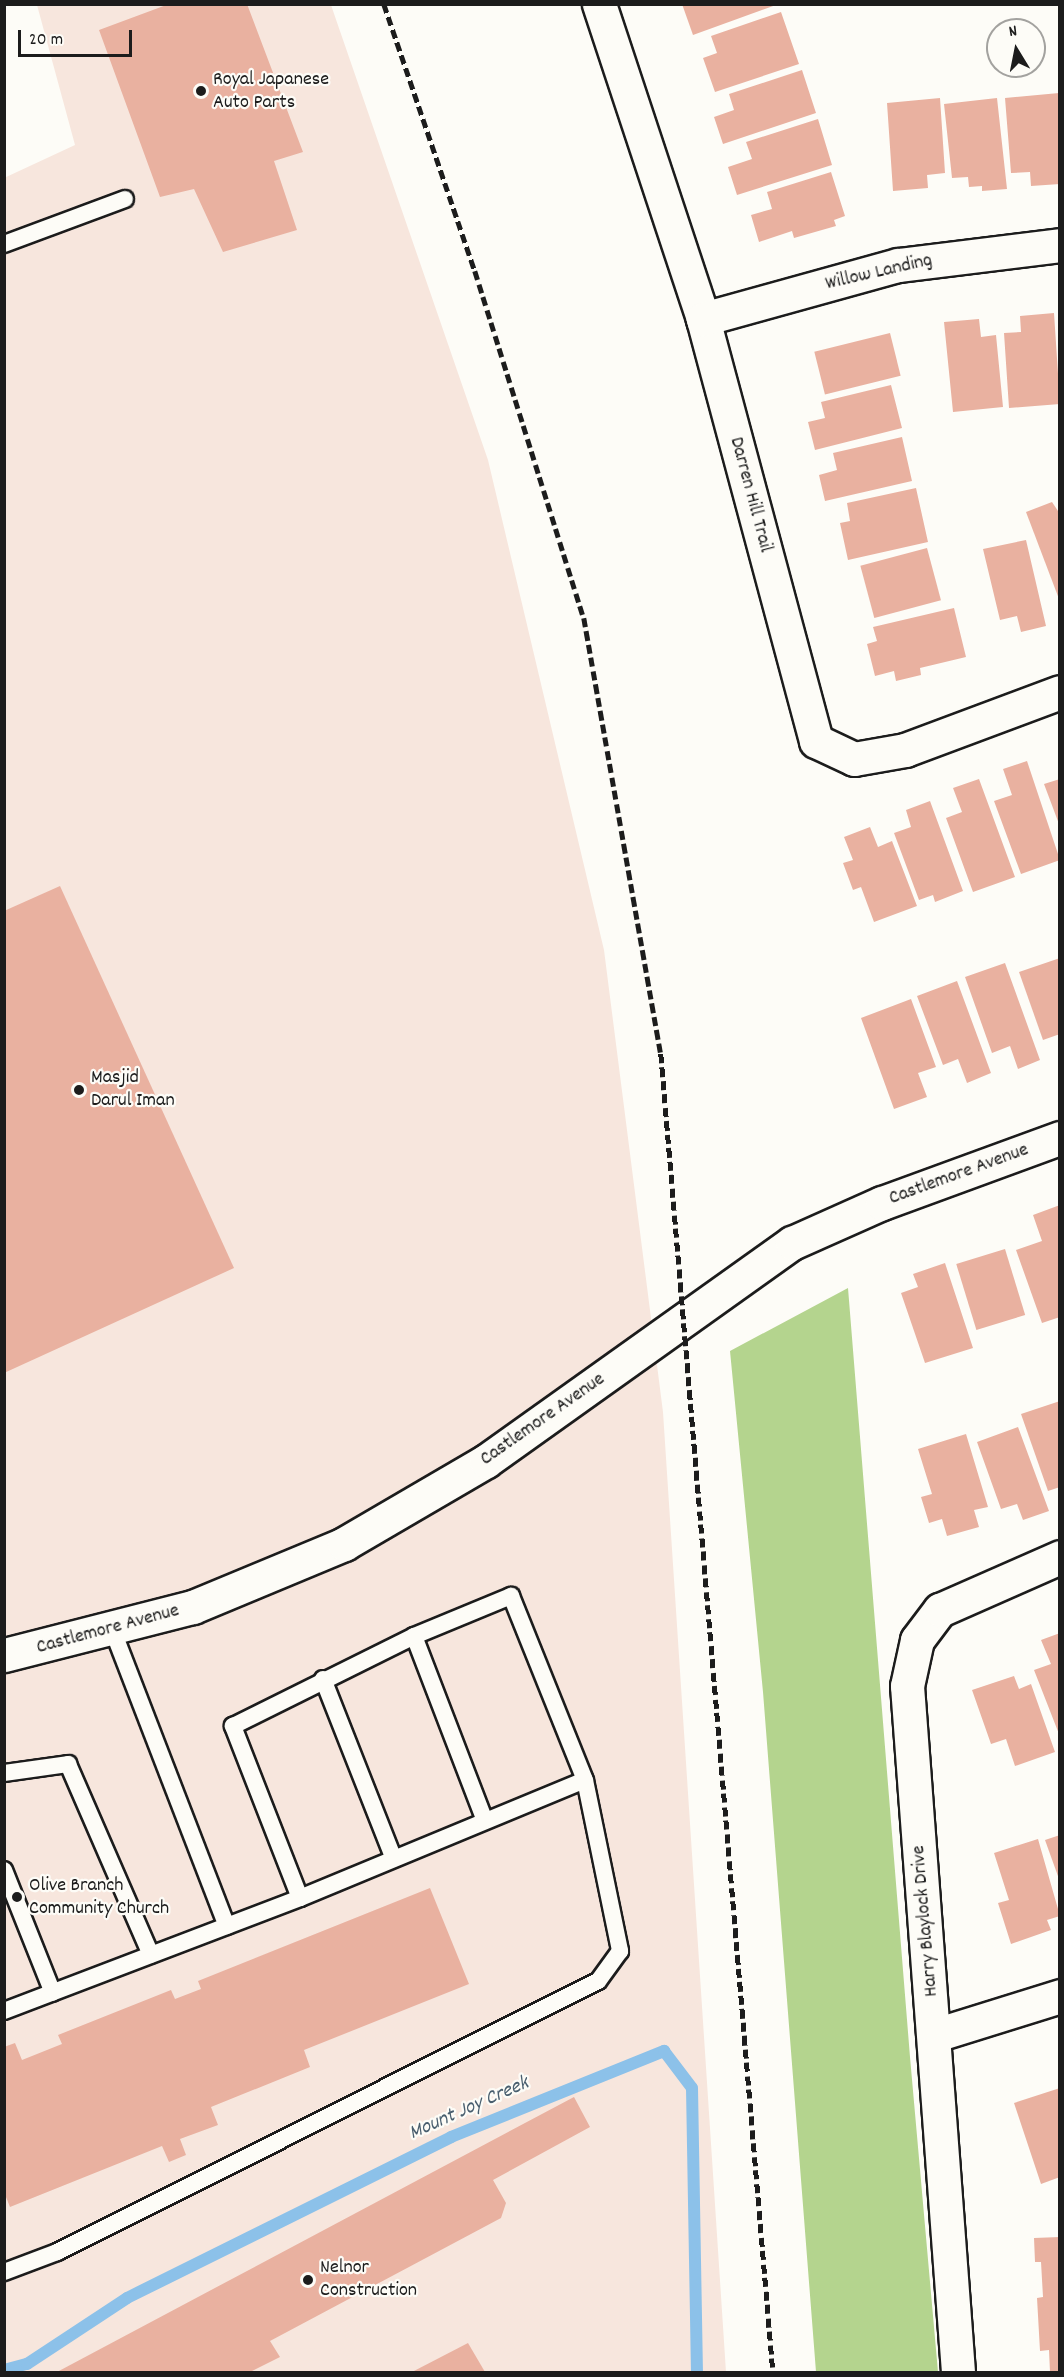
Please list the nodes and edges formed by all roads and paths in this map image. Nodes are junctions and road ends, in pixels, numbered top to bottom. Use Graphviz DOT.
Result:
graph roads {
  1 [pos="599,4"];
  2 [pos="125,199"];
  3 [pos="4,244"];
  4 [pos="1059,245"];
  5 [pos="703,319"];
  6 [pos="1059,692"];
  7 [pos="1059,1138"];
  8 [pos="1059,1557"];
  9 [pos="113,1630"];
  10 [pos="414,1636"];
  11 [pos="4,1655"];
  12 [pos="323,1679"];
  13 [pos="4,1773"];
  14 [pos="585,1780"];
  15 [pos="485,1821"];
  16 [pos="394,1858"];
  17 [pos="4,1870"];
  18 [pos="300,1898"];
  19 [pos="227,1926"];
  20 [pos="151,1955"];
  21 [pos="53,1993"];
  22 [pos="1059,1996"];
  23 [pos="4,2011"];
  24 [pos="935,2036"];
  25 [pos="4,2272"];
  26 [pos="958,2373"];
  1 -- 5 [label="street, Darren Hill Trail"];
  2 -- 3 [label="lane"];
  4 -- 5 [label="street, Willow Landing"];
  5 -- 6 [label="street, Darren Hill Trail"];
  7 -- 9 [label="street, Castlemore Avenue"];
  8 -- 24 [label="street, Harry Blaylock Drive"];
  9 -- 11 [label="street, Castlemore Avenue"];
  9 -- 19 [label="lane"];
  10 -- 12 [label="lane"];
  10 -- 14 [label="lane"];
  10 -- 15 [label="lane"];
  12 -- 16 [label="lane"];
  12 -- 18 [label="lane"];
  13 -- 20 [label="lane"];
  14 -- 15 [label="lane"];
  14 -- 25 [label="lane"];
  15 -- 16 [label="lane"];
  16 -- 18 [label="lane"];
  17 -- 21 [label="lane"];
  18 -- 19 [label="lane"];
  19 -- 20 [label="lane"];
  20 -- 21 [label="lane"];
  21 -- 23 [label="lane"];
  22 -- 24 [label="street"];
  24 -- 26 [label="street, Harry Blaylock Drive"];
}
